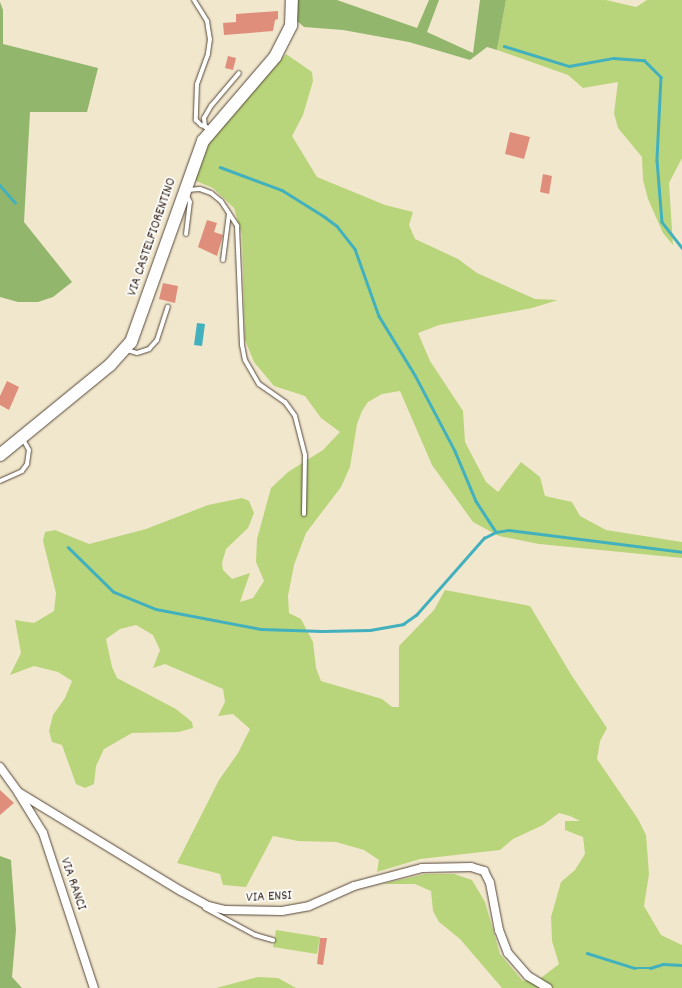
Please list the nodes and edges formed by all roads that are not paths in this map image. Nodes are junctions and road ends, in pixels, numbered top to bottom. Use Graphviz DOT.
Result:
graph roads {
  1 [pos="194,0"];
  2 [pos="292,0"];
  3 [pos="239,73"];
  4 [pos="208,128"];
  5 [pos="183,190"];
  6 [pos="229,213"];
  7 [pos="186,234"];
  8 [pos="223,260"];
  9 [pos="168,307"];
  10 [pos="125,350"];
  11 [pos="22,437"];
  12 [pos="0,454"];
  13 [pos="0,481"];
  14 [pos="304,514"];
  15 [pos="0,767"];
  16 [pos="18,792"];
  17 [pos="170,885"];
  18 [pos="273,940"];
  19 [pos="94,988"];
  20 [pos="548,988"];
  1 -- 4 [label="lane"];
  2 -- 4 [label="street, VIA CASTELFIORENTINO"];
  3 -- 4 [label="lane"];
  4 -- 5 [label="street, VIA CASTELFIORENTINO"];
  5 -- 6 [label="lane"];
  5 -- 7 [label="lane"];
  5 -- 10 [label="street, VIA CASTELFIORENTINO"];
  6 -- 8 [label="lane"];
  6 -- 14 [label="lane"];
  9 -- 10 [label="lane"];
  10 -- 11 [label="street, VIA CASTELFIORENTINO"];
  11 -- 12 [label="street, VIA CASTELFIORENTINO"];
  11 -- 13 [label="lane"];
  15 -- 16 [label="street, VIA ENSI"];
  16 -- 17 [label="street, VIA ENSI"];
  16 -- 19 [label="street, VIA RANCI"];
  17 -- 18 [label="lane"];
  17 -- 20 [label="street, VIA ENSI"];
}
